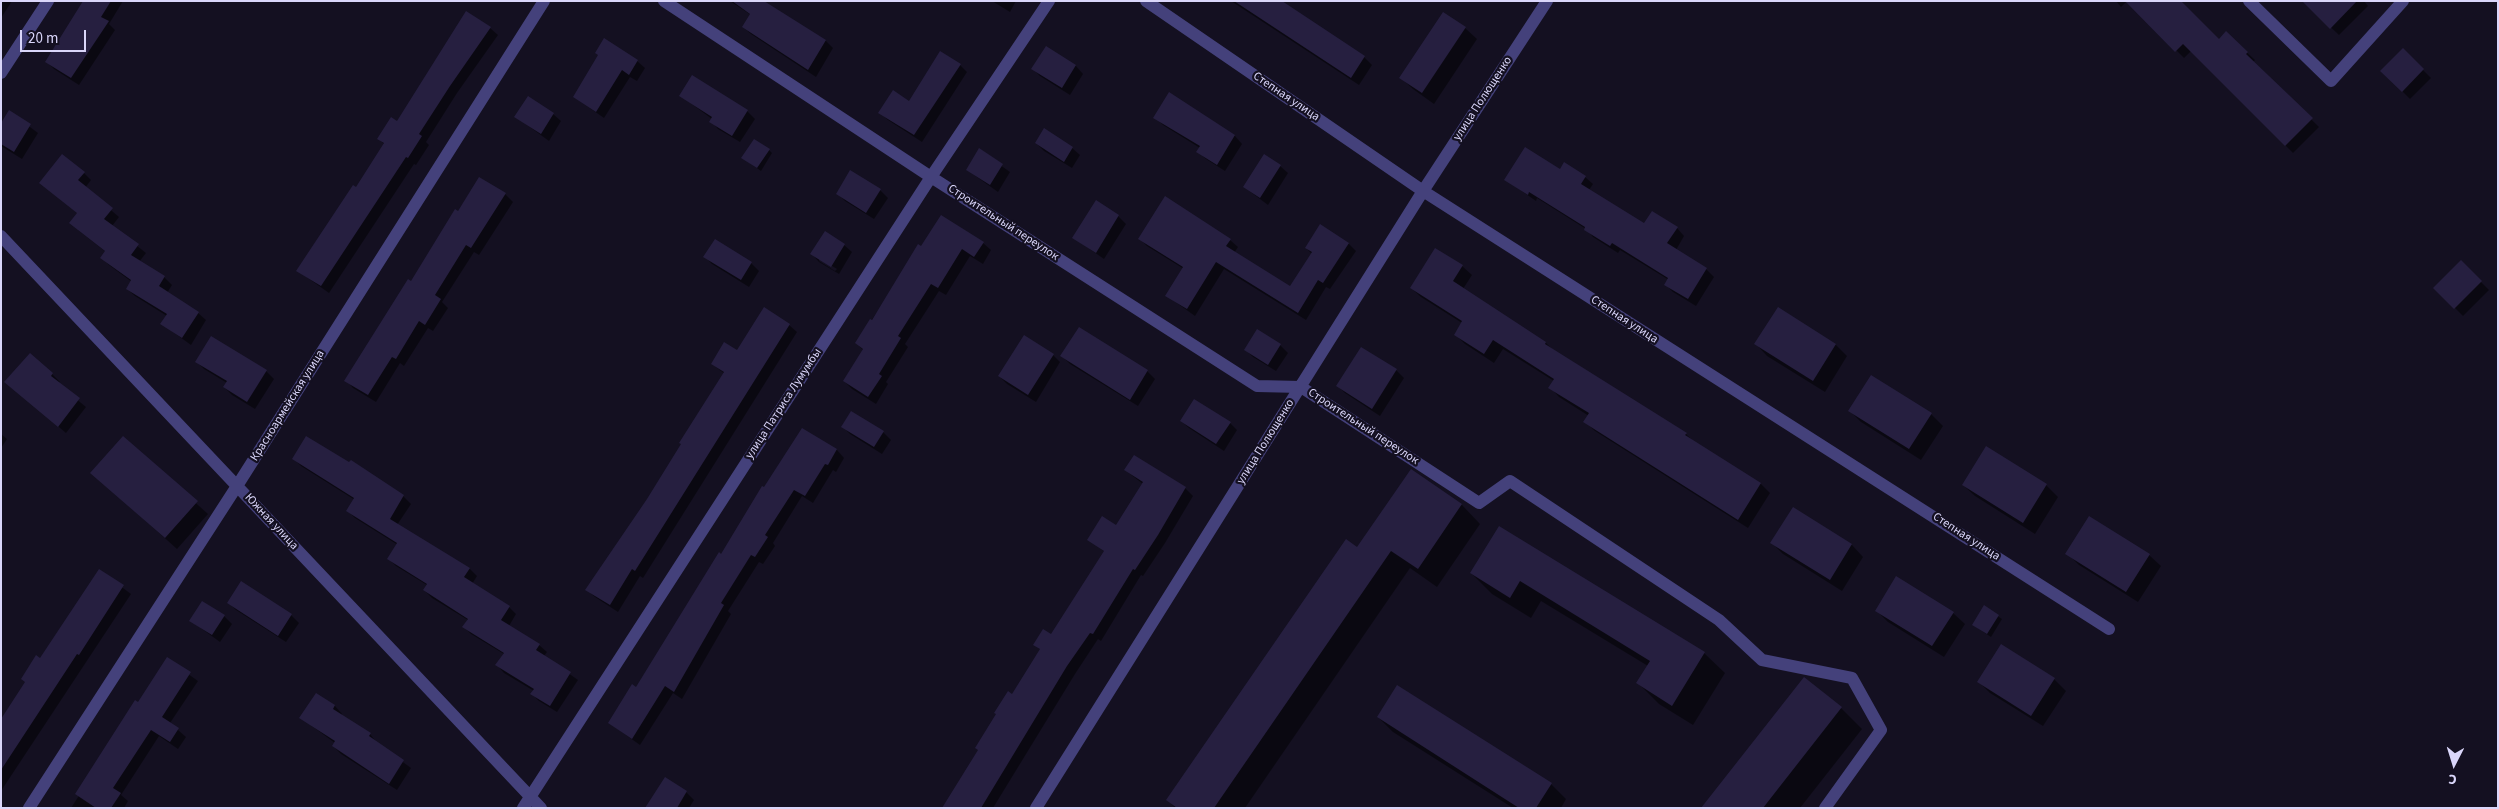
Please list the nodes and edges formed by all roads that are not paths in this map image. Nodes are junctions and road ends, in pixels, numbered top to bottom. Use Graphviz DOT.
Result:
graph roads {
  1 [pos="48,1"];
  2 [pos="544,1"];
  3 [pos="664,1"];
  4 [pos="1049,1"];
  5 [pos="1146,1"];
  6 [pos="1547,1"];
  7 [pos="2249,1"];
  8 [pos="2403,1"];
  9 [pos="1,73"];
  10 [pos="931,177"];
  11 [pos="1422,191"];
  12 [pos="1,236"];
  13 [pos="1301,386"];
  14 [pos="237,486"];
  15 [pos="2109,628"];
  16 [pos="530,796"];
  17 [pos="29,808"];
  18 [pos="523,808"];
  19 [pos="541,808"];
  20 [pos="1036,808"];
  21 [pos="1824,808"];
  1 -- 9 [label="street"];
  2 -- 14 [label="street, Красноармейская улица"];
  3 -- 10 [label="street, Строительный переулок"];
  4 -- 10 [label="street, улица Патриса Лумумбы"];
  5 -- 11 [label="street, Степная улица"];
  6 -- 11 [label="street, улица Полющенко"];
  7 -- 8 [label="street"];
  10 -- 13 [label="street, Строительный переулок"];
  10 -- 16 [label="street, улица Патриса Лумумбы"];
  11 -- 13 [label="street, улица Полющенко"];
  11 -- 15 [label="street, Степная улица"];
  12 -- 14 [label="street, Южная улица"];
  13 -- 20 [label="street, улица Полющенко"];
  13 -- 21 [label="street, Строительный переулок"];
  14 -- 16 [label="street, Южная улица"];
  14 -- 17 [label="street, Красноармейская улица"];
  16 -- 18 [label="street, улица Патриса Лумумбы"];
  16 -- 19 [label="street, Южная улица"];
}
